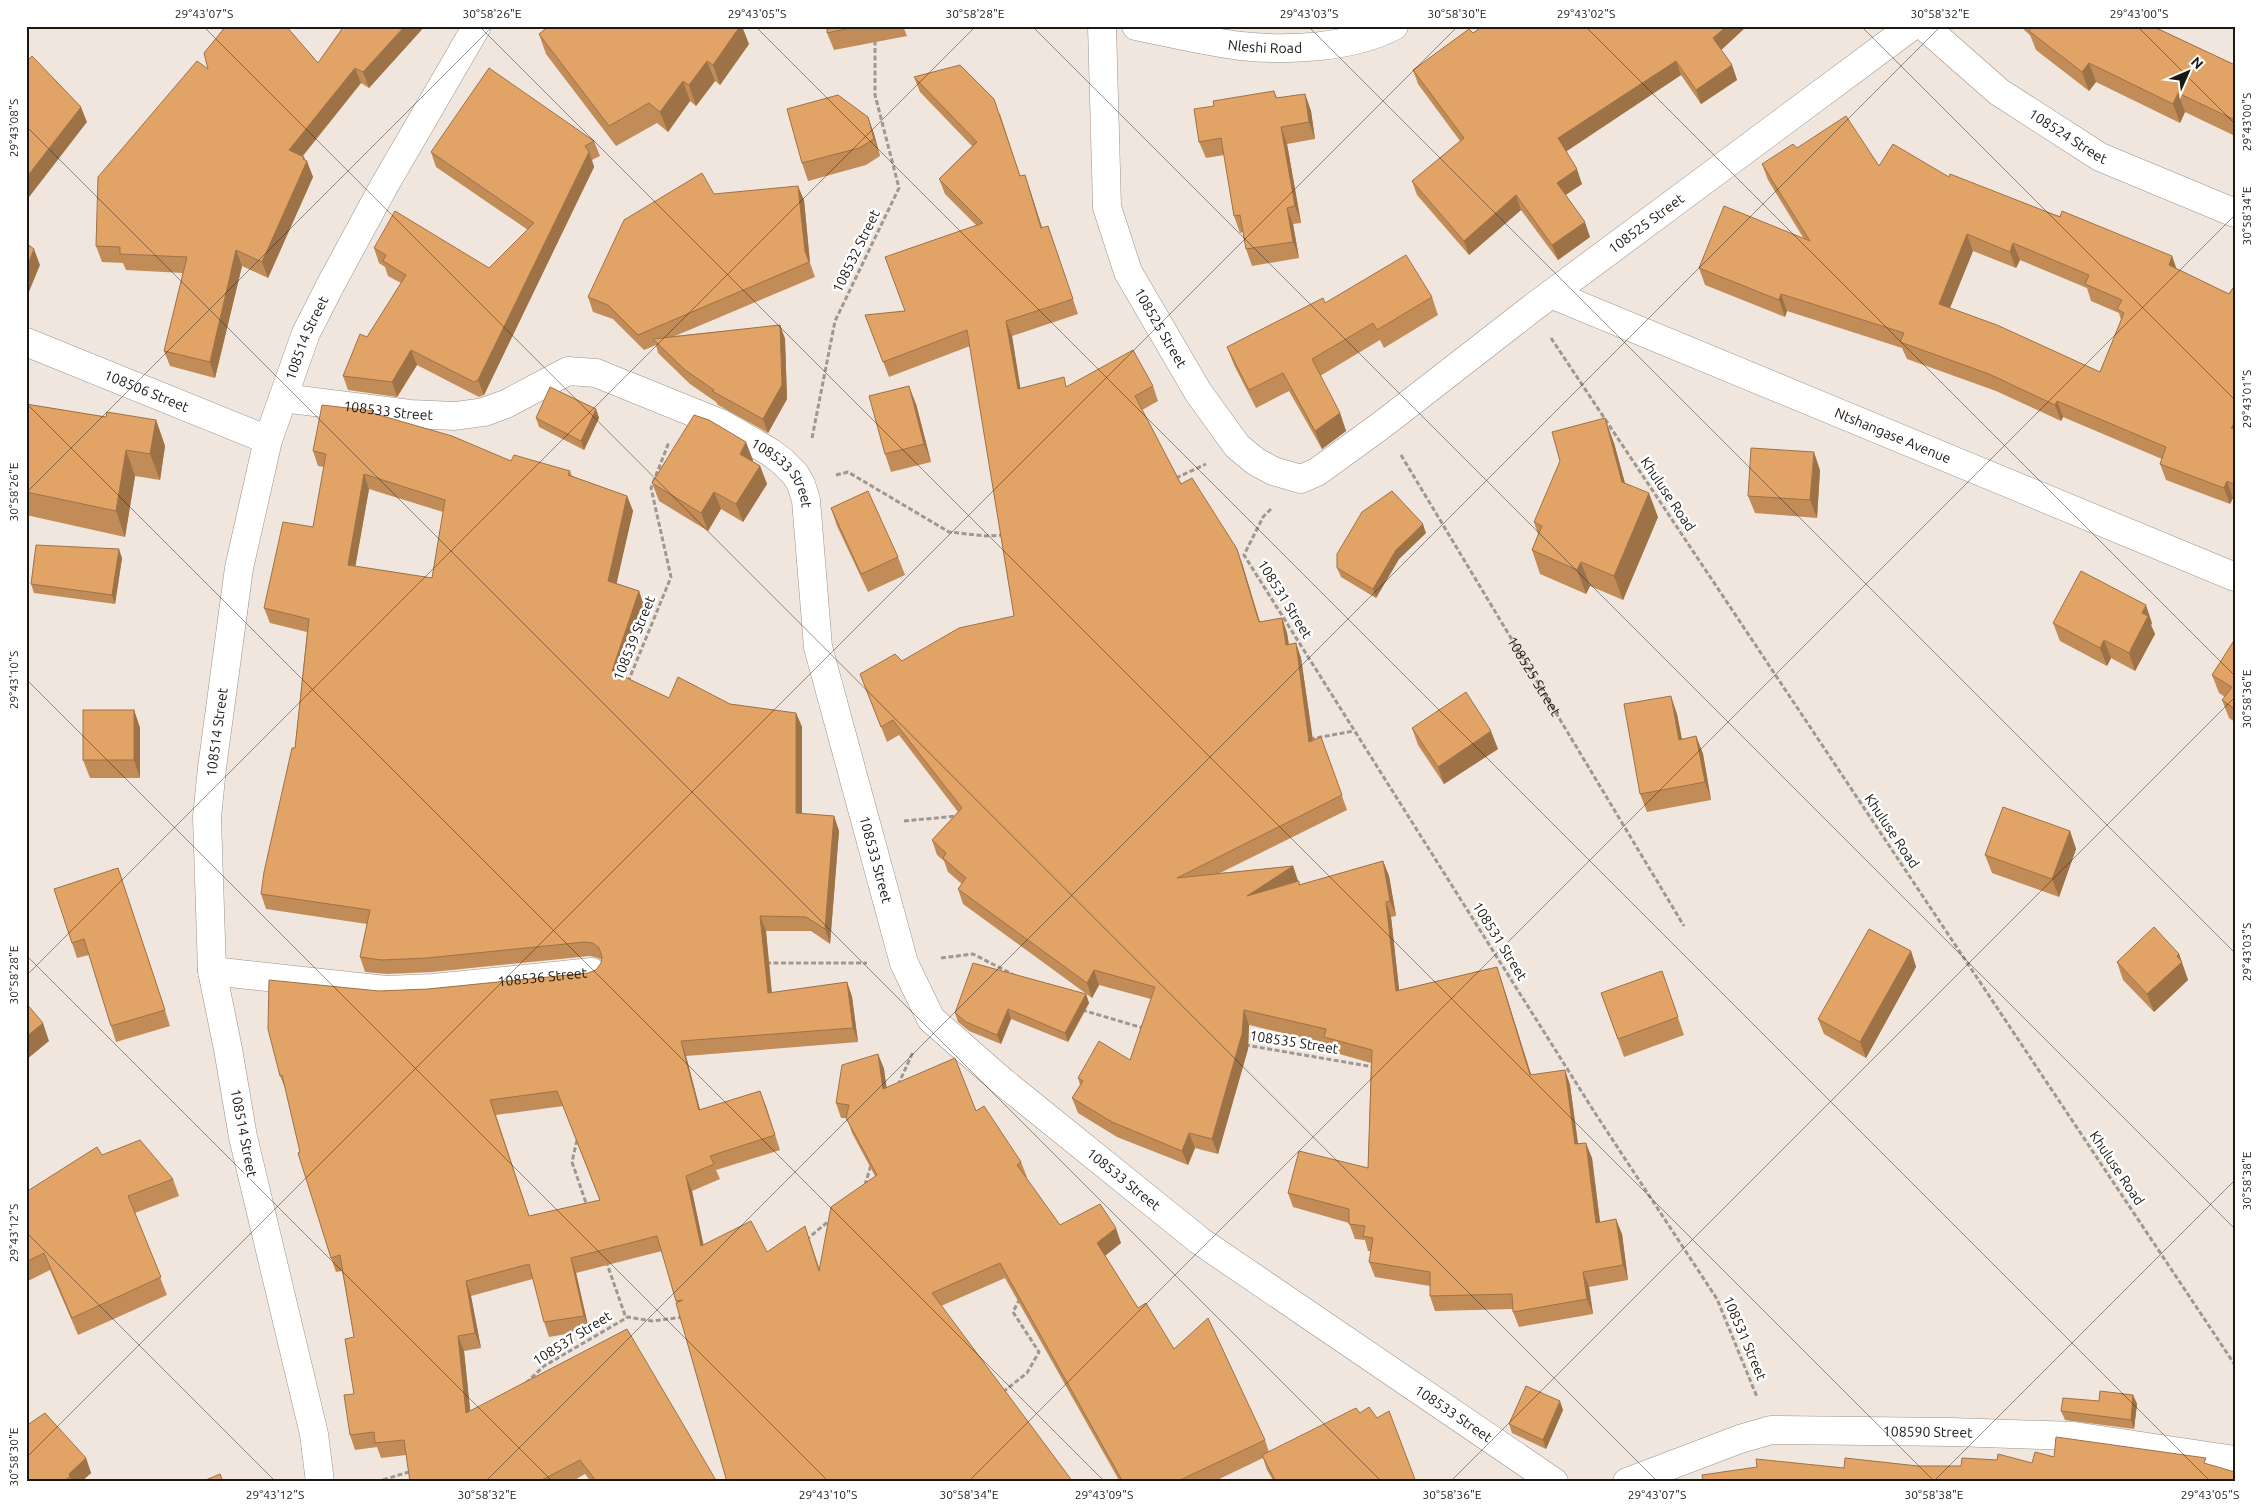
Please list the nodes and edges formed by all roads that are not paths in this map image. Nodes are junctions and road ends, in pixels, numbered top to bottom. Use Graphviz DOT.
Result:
graph roads {
  1 [pos="477,26"];
  2 [pos="1102,26"];
  3 [pos="1136,26"];
  4 [pos="1394,26"];
  5 [pos="1912,26"];
  6 [pos="1924,26"];
  7 [pos="2235,213"];
  8 [pos="1541,302"];
  9 [pos="26,342"];
  10 [pos="283,398"];
  11 [pos="268,440"];
  12 [pos="2235,577"];
  13 [pos="212,971"];
  14 [pos="592,972"];
  15 [pos="2235,1460"];
  16 [pos="320,1482"];
  17 [pos="1554,1482"];
  18 [pos="1627,1482"];
  1 -- 10 [label="street, 108514 Street"];
  2 -- 8 [label="street, 108525 Street"];
  3 -- 4 [label="street, Nleshi Road"];
  5 -- 8 [label="street, 108525 Street"];
  6 -- 7 [label="street, 108524 Street"];
  8 -- 12 [label="street, Ntshangase Avenue"];
  9 -- 11 [label="street, 108506 Street"];
  10 -- 11 [label="street, 108514 Street"];
  10 -- 17 [label="street, 108533 Street"];
  11 -- 13 [label="street, 108514 Street"];
  13 -- 14 [label="street, 108536 Street"];
  13 -- 16 [label="street, 108514 Street"];
  15 -- 18 [label="street, 108590 Street"];
}
